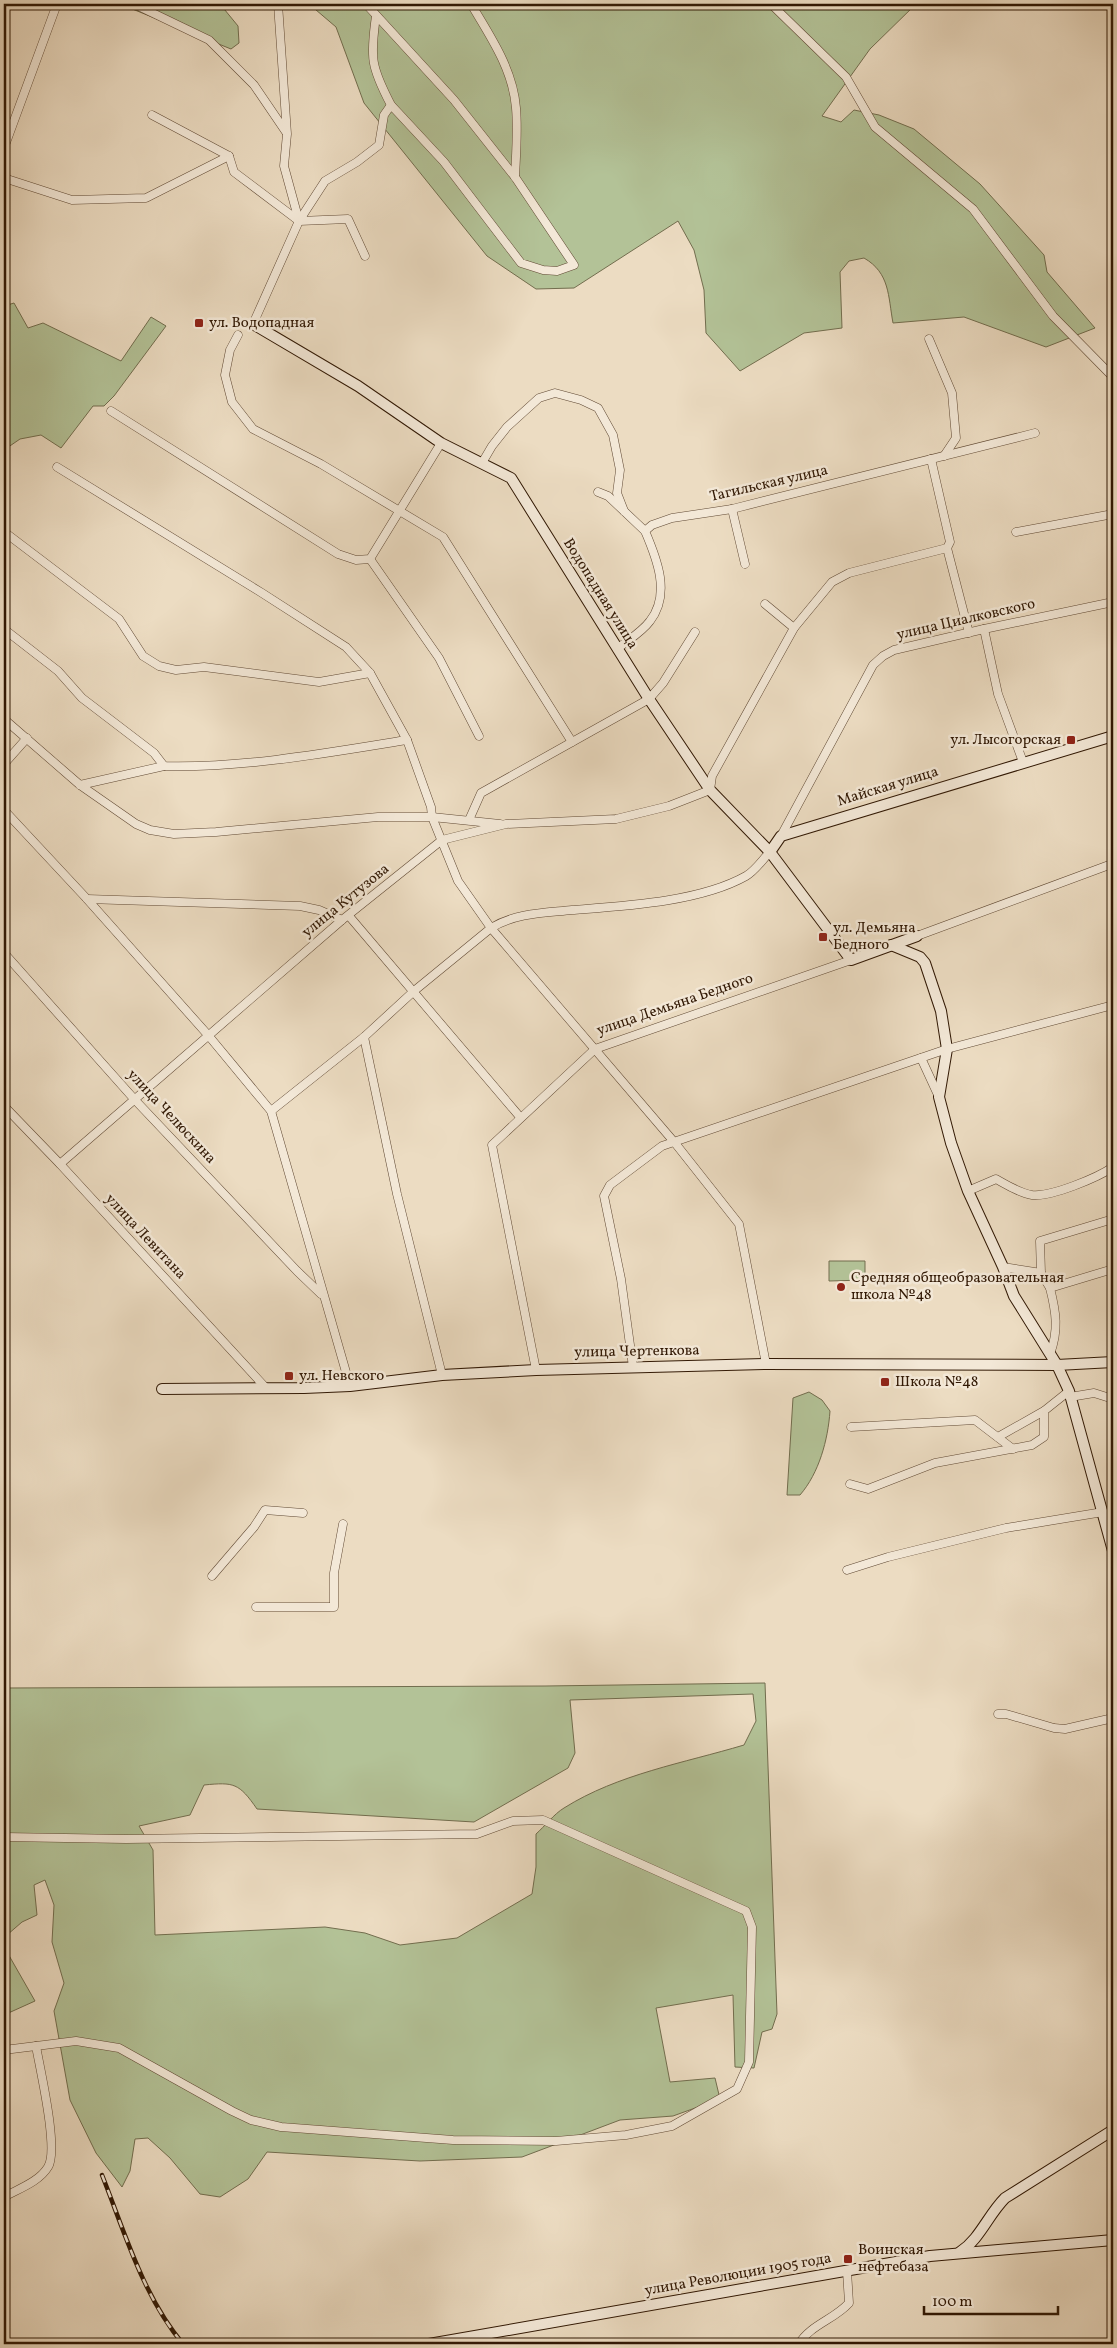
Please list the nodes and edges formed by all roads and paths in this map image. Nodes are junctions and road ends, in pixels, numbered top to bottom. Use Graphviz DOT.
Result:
graph roads {
  1 [pos="57,4"];
  2 [pos="134,4"];
  3 [pos="278,4"];
  4 [pos="366,4"];
  5 [pos="471,4"];
  6 [pos="771,4"];
  7 [pos="376,16"];
  8 [pos="391,105"];
  9 [pos="152,115"];
  10 [pos="287,134"];
  11 [pos="4,148"];
  12 [pos="229,156"];
  13 [pos="515,177"];
  14 [pos="4,178"];
  15 [pos="300,221"];
  16 [pos="365,256"];
  17 [pos="253,324"];
  18 [pos="238,334"];
  19 [pos="929,339"];
  20 [pos="1113,377"];
  21 [pos="111,411"];
  22 [pos="1036,433"];
  23 [pos="442,443"];
  24 [pos="944,456"];
  25 [pos="931,459"];
  26 [pos="482,464"];
  27 [pos="57,467"];
  28 [pos="598,492"];
  29 [pos="732,509"];
  30 [pos="400,511"];
  31 [pos="624,511"];
  32 [pos="1113,514"];
  33 [pos="645,531"];
  34 [pos="1016,532"];
  35 [pos="4,540"];
  36 [pos="947,548"];
  37 [pos="370,559"];
  38 [pos="745,564"];
  39 [pos="1113,602"];
  40 [pos="765,604"];
  41 [pos="794,628"];
  42 [pos="4,629"];
  43 [pos="984,629"];
  44 [pos="695,632"];
  45 [pos="969,633"];
  46 [pos="617,649"];
  47 [pos="370,674"];
  48 [pos="649,700"];
  49 [pos="4,719"];
  50 [pos="479,736"];
  51 [pos="1113,736"];
  52 [pos="27,738"];
  53 [pos="406,740"];
  54 [pos="572,742"];
  55 [pos="1023,762"];
  56 [pos="4,764"];
  57 [pos="164,766"];
  58 [pos="80,784"];
  59 [pos="710,790"];
  60 [pos="4,810"];
  61 [pos="432,816"];
  62 [pos="469,820"];
  63 [pos="506,824"];
  64 [pos="781,836"];
  65 [pos="442,840"];
  66 [pos="770,852"];
  67 [pos="1113,866"];
  68 [pos="88,899"];
  69 [pos="345,918"];
  70 [pos="491,928"];
  71 [pos="917,936"];
  72 [pos="891,945"];
  73 [pos="1113,945"];
  74 [pos="4,953"];
  75 [pos="851,960"];
  76 [pos="1113,981"];
  77 [pos="414,992"];
  78 [pos="1113,1005"];
  79 [pos="208,1035"];
  80 [pos="364,1037"];
  81 [pos="595,1049"];
  82 [pos="948,1049"];
  83 [pos="921,1058"];
  84 [pos="939,1097"];
  85 [pos="135,1100"];
  86 [pos="4,1106"];
  87 [pos="271,1111"];
  88 [pos="520,1117"];
  89 [pos="675,1143"];
  90 [pos="60,1164"];
  91 [pos="1113,1167"];
  92 [pos="968,1191"];
  93 [pos="1113,1219"];
  94 [pos="1003,1267"];
  95 [pos="1113,1269"];
  96 [pos="1041,1273"];
  97 [pos="1050,1288"];
  98 [pos="323,1295"];
  99 [pos="1050,1354"];
  100 [pos="1113,1362"];
  101 [pos="766,1364"];
  102 [pos="1057,1365"];
  103 [pos="633,1367"];
  104 [pos="536,1370"];
  105 [pos="442,1375"];
  106 [pos="350,1386"];
  107 [pos="265,1387"];
  108 [pos="162,1389"];
  109 [pos="1070,1394"];
  110 [pos="1113,1399"];
  111 [pos="1044,1411"];
  112 [pos="851,1427"];
  113 [pos="998,1437"];
  114 [pos="1013,1449"];
  115 [pos="850,1484"];
  116 [pos="1103,1512"];
  117 [pos="304,1513"];
  118 [pos="343,1524"];
  119 [pos="1111,1534"];
  120 [pos="1113,1551"];
  121 [pos="848,1570"];
  122 [pos="212,1576"];
  123 [pos="256,1607"];
  124 [pos="998,1714"];
  125 [pos="1113,1718"];
  126 [pos="4,1837"];
  127 [pos="36,2046"];
  128 [pos="4,2050"];
  129 [pos="1113,2130"];
  130 [pos="4,2197"];
  131 [pos="978,2236"];
  132 [pos="1113,2240"];
  133 [pos="984,2251"];
  134 [pos="957,2253"];
  135 [pos="847,2271"];
  136 [pos="429,2344"];
  137 [pos="799,2344"];
  1 -- 11 [label="street"];
  2 -- 10 [label="street"];
  3 -- 10 [label="street"];
  4 -- 7 [label="street"];
  5 -- 13 [label="street"];
  6 -- 20 [label="street"];
  7 -- 8 [label="street"];
  7 -- 13 [label="street"];
  8 -- 13 [label="street"];
  8 -- 15 [label="street"];
  9 -- 12 [label="street"];
  10 -- 15 [label="street"];
  12 -- 14 [label="street"];
  12 -- 15 [label="street"];
  15 -- 16 [label="street"];
  15 -- 17 [label="street"];
  17 -- 23 [label="street, Водопадная улица"];
  18 -- 30 [label="street"];
  19 -- 24 [label="street"];
  21 -- 37 [label="street"];
  22 -- 24 [label="street, Тагильская улица"];
  23 -- 26 [label="street, Водопадная улица"];
  23 -- 30 [label="street"];
  24 -- 25 [label="street, Тагильская улица"];
  25 -- 29 [label="street, Тагильская улица"];
  25 -- 36 [label="street"];
  26 -- 31 [label="street"];
  26 -- 46 [label="street, Водопадная улица"];
  27 -- 47 [label="street"];
  28 -- 31 [label="street"];
  29 -- 33 [label="street, Тагильская улица"];
  29 -- 38 [label="street"];
  30 -- 37 [label="street"];
  30 -- 54 [label="street"];
  31 -- 33 [label="street"];
  32 -- 34 [label="street"];
  33 -- 46 [label="street"];
  35 -- 47 [label="street"];
  36 -- 41 [label="street"];
  36 -- 45 [label="street"];
  37 -- 50 [label="street"];
  39 -- 43 [label="street, улица Циалковского"];
  40 -- 41 [label="street"];
  41 -- 59 [label="street"];
  42 -- 57 [label="street"];
  43 -- 45 [label="street, улица Циалковского"];
  43 -- 55 [label="street"];
  44 -- 48 [label="street"];
  45 -- 64 [label="street, улица Циалковского"];
  46 -- 48 [label="street, Водопадная улица"];
  47 -- 53 [label="street"];
  48 -- 54 [label="street"];
  48 -- 59 [label="street, Водопадная улица"];
  49 -- 52 [label="street"];
  51 -- 55 [label="street, Майская улица"];
  52 -- 56 [label="street"];
  52 -- 58 [label="street"];
  53 -- 57 [label="street"];
  53 -- 61 [label="street"];
  54 -- 62 [label="street"];
  55 -- 64 [label="street, Майская улица"];
  57 -- 58 [label="street"];
  58 -- 61 [label="street"];
  59 -- 63 [label="street, улица Кутузова"];
  59 -- 66 [label="street, Водопадная улица"];
  60 -- 68 [label="street"];
  61 -- 62 [label="street"];
  61 -- 65 [label="street"];
  62 -- 63 [label="street"];
  63 -- 65 [label="street, улица Кутузова"];
  64 -- 66 [label="street"];
  65 -- 69 [label="street, улица Кутузова"];
  65 -- 70 [label="street"];
  66 -- 70 [label="street"];
  66 -- 75 [label="street, Водопадная улица"];
  67 -- 71 [label="street, улица Демьяна Бедного"];
  68 -- 69 [label="street"];
  68 -- 79 [label="street"];
  69 -- 77 [label="street"];
  69 -- 79 [label="street, улица Кутузова"];
  70 -- 77 [label="street"];
  70 -- 81 [label="street"];
  71 -- 72 [label="street, улица Демьяна Бедного"];
  72 -- 75 [label="street, улица Демьяна Бедного"];
  72 -- 82 [label="street"];
  73 -- 76 [label="street"];
  74 -- 85 [label="street, улица Челюскина"];
  75 -- 81 [label="street, улица Демьяна Бедного"];
  77 -- 80 [label="street"];
  77 -- 88 [label="street"];
  78 -- 82 [label="street"];
  79 -- 85 [label="street, улица Кутузова"];
  79 -- 87 [label="street"];
  80 -- 87 [label="street"];
  80 -- 105 [label="street"];
  81 -- 88 [label="street, улица Демьяна Бедного"];
  81 -- 89 [label="street"];
  82 -- 83 [label="street"];
  82 -- 84 [label="street"];
  83 -- 84 [label="street"];
  83 -- 89 [label="street"];
  84 -- 92 [label="street"];
  85 -- 90 [label="street, улица Кутузова"];
  85 -- 98 [label="street, улица Челюскина"];
  86 -- 90 [label="street, улица Левитана"];
  87 -- 98 [label="street"];
  88 -- 104 [label="street, улица Демьяна Бедного"];
  89 -- 101 [label="street"];
  89 -- 103 [label="street"];
  90 -- 107 [label="street, улица Левитана"];
  91 -- 92 [label="street"];
  92 -- 94 [label="street"];
  93 -- 96 [label="street"];
  94 -- 96 [label="street"];
  94 -- 99 [label="street"];
  95 -- 97 [label="street"];
  96 -- 97 [label="street"];
  97 -- 99 [label="street"];
  98 -- 106 [label="street"];
  99 -- 102 [label="street"];
  100 -- 102 [label="street, улица Чертенкова"];
  101 -- 102 [label="street, улица Чертенкова"];
  101 -- 103 [label="street, улица Чертенкова"];
  102 -- 109 [label="street"];
  103 -- 104 [label="street, улица Чертенкова"];
  104 -- 105 [label="street, улица Чертенкова"];
  105 -- 106 [label="street, улица Чертенкова"];
  106 -- 107 [label="street, улица Чертенкова"];
  107 -- 108 [label="street, улица Чертенкова"];
  109 -- 110 [label="street"];
  109 -- 111 [label="street"];
  109 -- 116 [label="street"];
  111 -- 113 [label="street"];
  111 -- 114 [label="street"];
  112 -- 113 [label="street"];
  113 -- 114 [label="street"];
  114 -- 115 [label="street"];
  116 -- 119 [label="street"];
  116 -- 121 [label="street"];
  117 -- 122 [label="street"];
  118 -- 123 [label="street"];
  119 -- 120 [label="street"];
  124 -- 125 [label="street"];
  126 -- 127 [label="street"];
  127 -- 128 [label="street"];
  127 -- 130 [label="street"];
  129 -- 131 [label="street"];
  131 -- 133 [label="street"];
  131 -- 134 [label="street"];
  132 -- 133 [label="street, улица Революции 1905 года"];
  133 -- 134 [label="street, улица Революции 1905 года"];
  134 -- 135 [label="street, улица Революции 1905 года"];
  135 -- 136 [label="street, улица Революции 1905 года"];
  135 -- 137 [label="street"];
}
